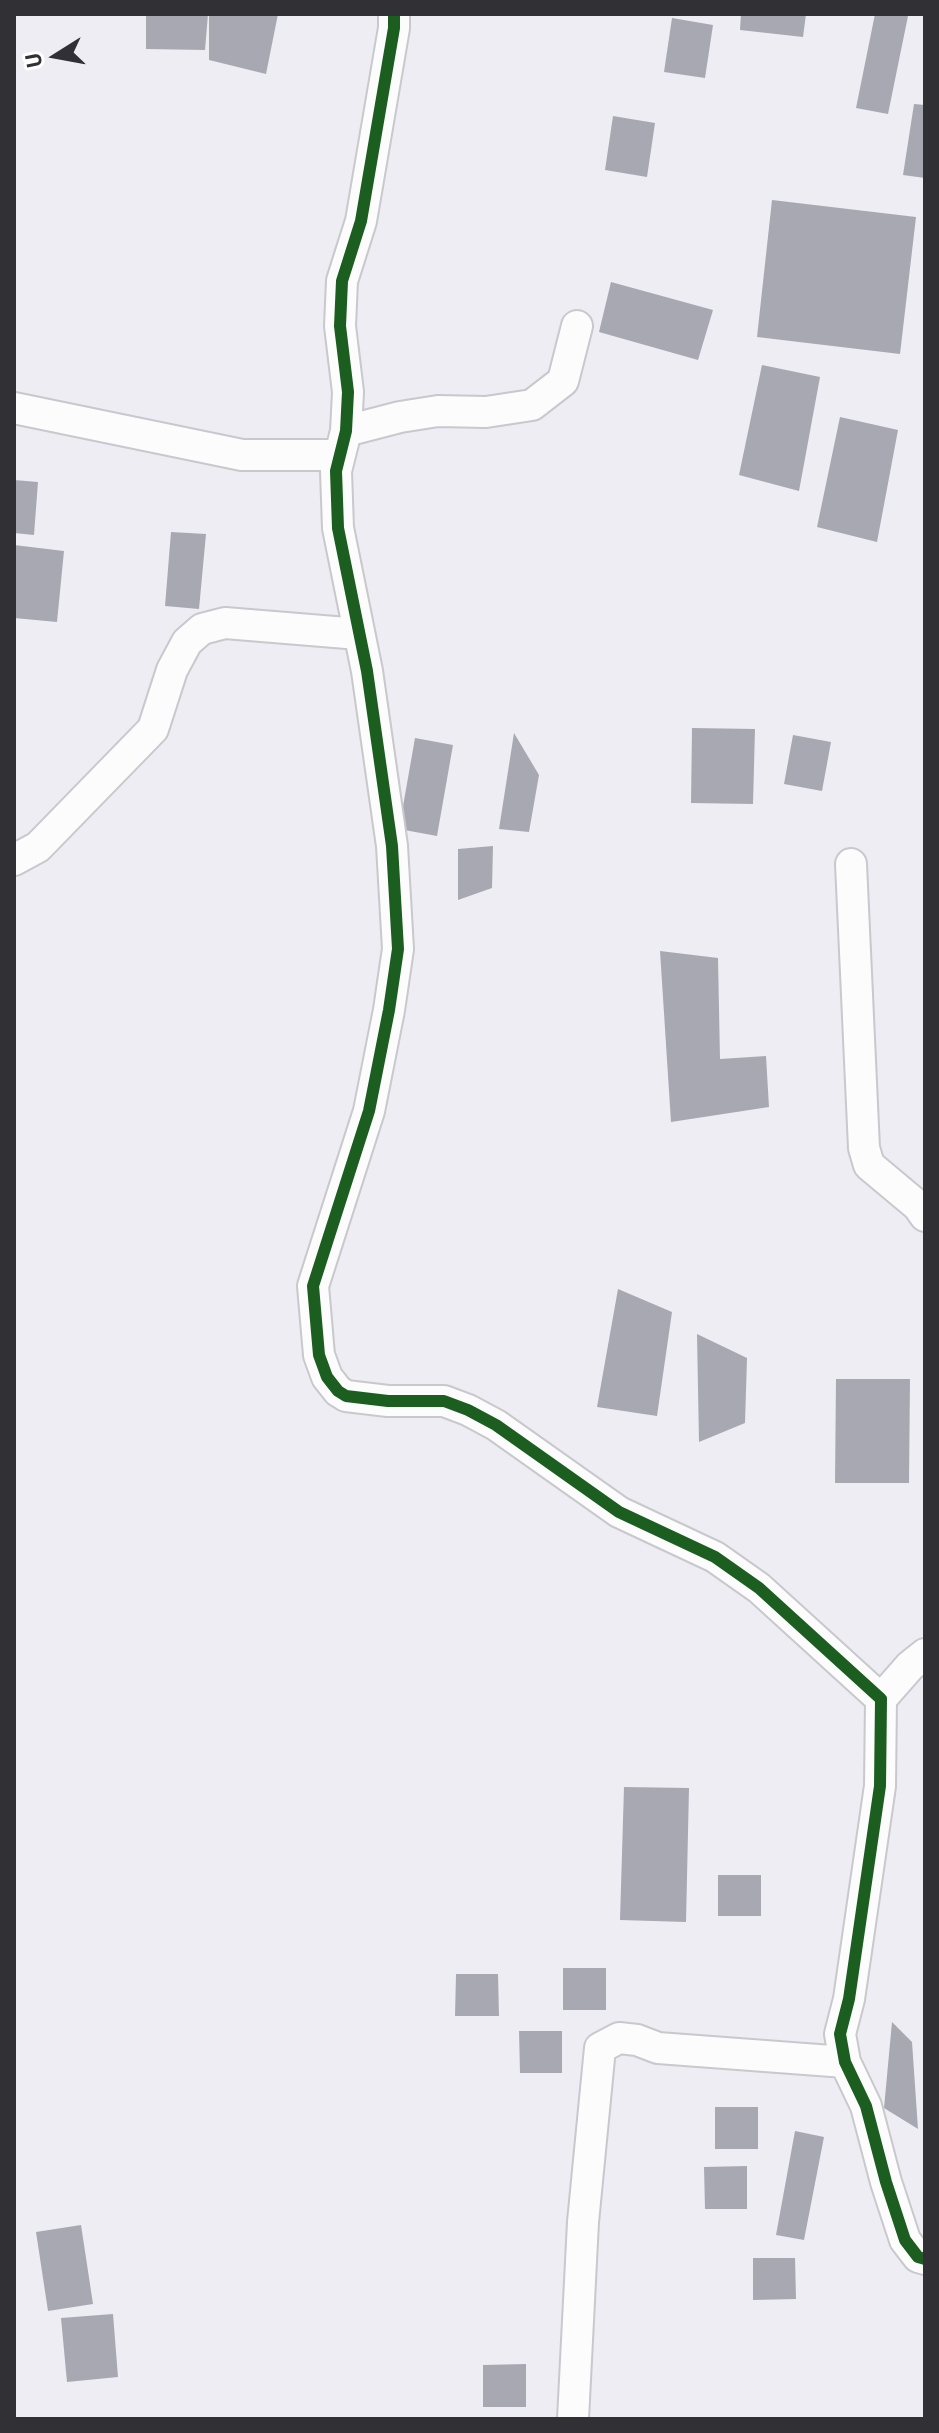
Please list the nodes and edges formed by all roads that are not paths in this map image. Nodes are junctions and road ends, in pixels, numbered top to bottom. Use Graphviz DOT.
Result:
graph roads {
  1 [pos="394,14"];
  2 [pos="577,326"];
  3 [pos="14,408"];
  4 [pos="343,443"];
  5 [pos="359,634"];
  6 [pos="14,860"];
  7 [pos="851,864"];
  8 [pos="925,1216"];
  9 [pos="925,1654"];
  10 [pos="881,1699"];
  11 [pos="845,2062"];
  12 [pos="925,2259"];
  13 [pos="573,2419"];
  1 -- 4 [label="street"];
  2 -- 4 [label="street"];
  3 -- 4 [label="street"];
  4 -- 5 [label="street"];
  5 -- 6 [label="street"];
  5 -- 10 [label="street"];
  7 -- 8 [label="street"];
  9 -- 10 [label="street"];
  10 -- 11 [label="street"];
  11 -- 12 [label="street"];
  11 -- 13 [label="street"];
}
